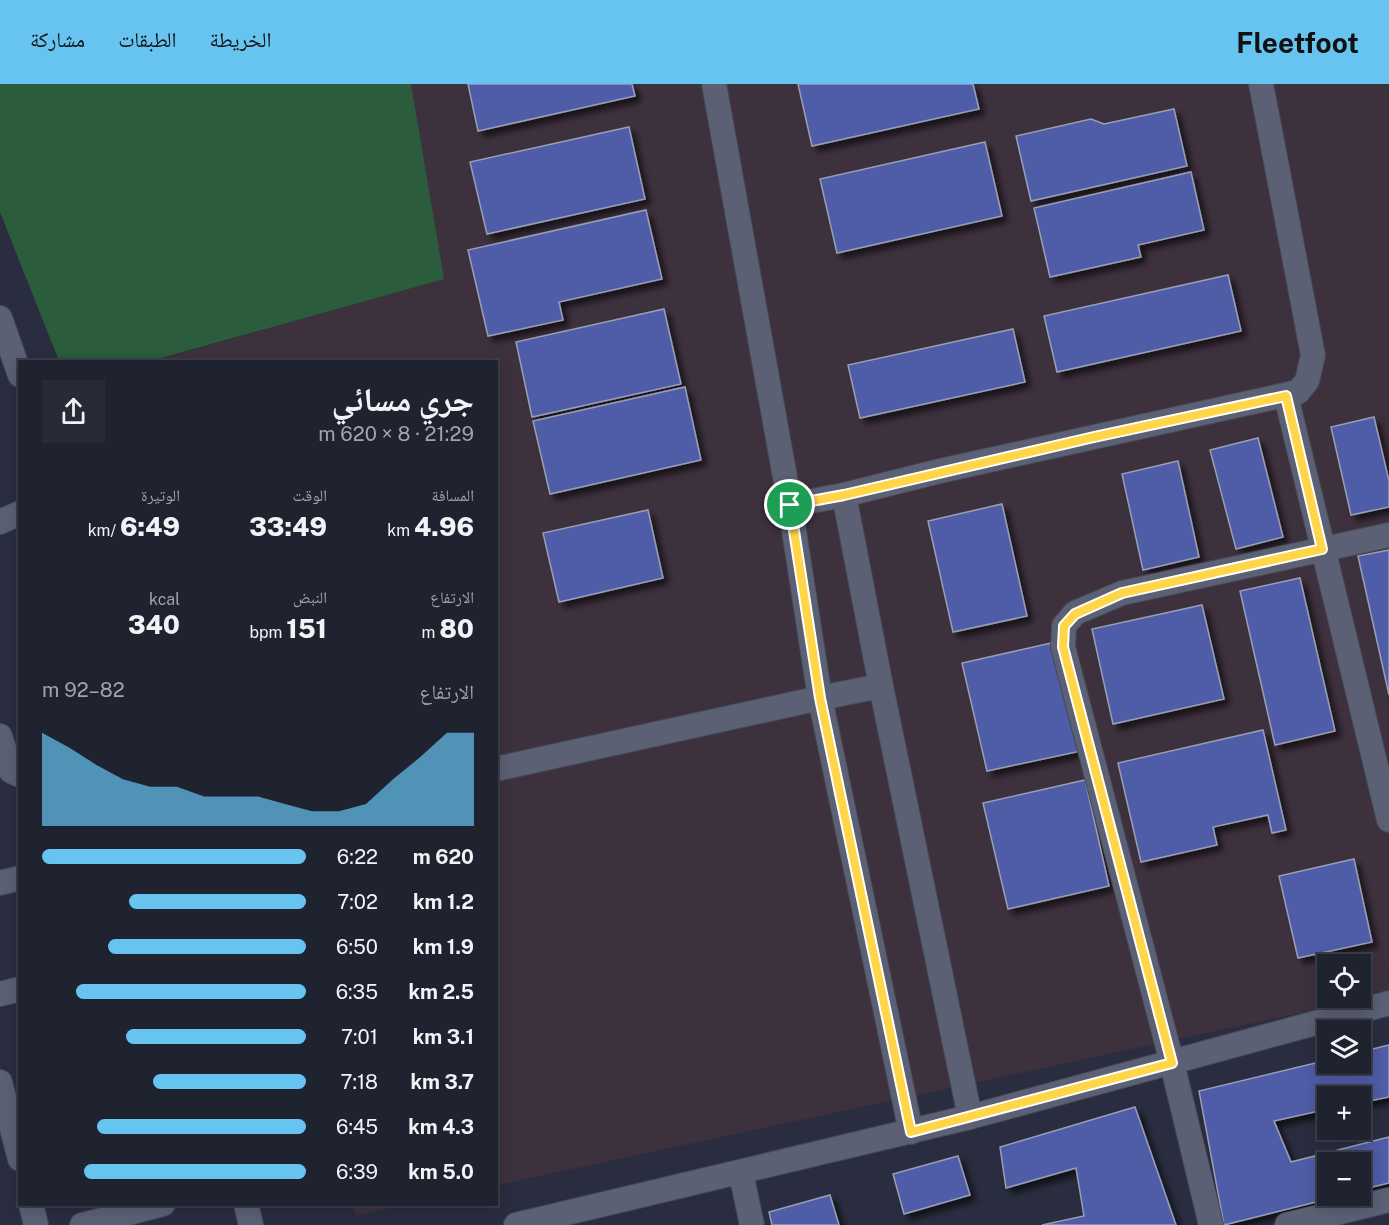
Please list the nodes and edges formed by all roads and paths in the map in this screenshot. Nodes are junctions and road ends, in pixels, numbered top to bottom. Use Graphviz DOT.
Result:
graph roads {
  1 [pos="714,84"];
  2 [pos="1262,84"];
  3 [pos="0,318"];
  4 [pos="12,367"];
  5 [pos="1286,396"];
  6 [pos="844,495"];
  7 [pos="790,505"];
  8 [pos="18,514"];
  9 [pos="0,522"];
  10 [pos="1389,535"];
  11 [pos="1322,549"];
  12 [pos="881,686"];
  13 [pos="820,698"];
  14 [pos="0,736"];
  15 [pos="498,769"];
  16 [pos="10,773"];
  17 [pos="1389,820"];
  18 [pos="18,878"];
  19 [pos="0,883"];
  20 [pos="18,990"];
  21 [pos="0,994"];
  22 [pos="1389,1003"];
  23 [pos="1172,1063"];
  24 [pos="0,1082"];
  25 [pos="970,1118"];
  26 [pos="911,1132"];
  27 [pos="18,1151"];
  28 [pos="741,1173"];
  29 [pos="1389,1200"];
  30 [pos="31,1206"];
  31 [pos="158,1206"];
  32 [pos="246,1206"];
  33 [pos="140,1213"];
  34 [pos="36,1225"];
  35 [pos="82,1225"];
  36 [pos="251,1225"];
  37 [pos="516,1225"];
  38 [pos="752,1225"];
  39 [pos="1211,1225"];
  40 [pos="1287,1225"];
  1 -- 7 [label="street"];
  2 -- 5 [label="street"];
  3 -- 4 [label="street"];
  5 -- 6 [label="street"];
  5 -- 11 [label="street"];
  6 -- 7 [label="street"];
  6 -- 12 [label="street"];
  7 -- 13 [label="street"];
  8 -- 9 [label="street"];
  10 -- 11 [label="street"];
  11 -- 17 [label="street"];
  11 -- 23 [label="street"];
  12 -- 13 [label="street"];
  12 -- 25 [label="street"];
  13 -- 15 [label="street"];
  13 -- 26 [label="street"];
  14 -- 16 [label="street"];
  18 -- 19 [label="street"];
  20 -- 21 [label="street"];
  22 -- 23 [label="street"];
  23 -- 25 [label="street"];
  23 -- 39 [label="street"];
  24 -- 27 [label="street"];
  25 -- 26 [label="street"];
  26 -- 28 [label="street"];
  28 -- 37 [label="street"];
  28 -- 38 [label="street"];
  29 -- 40 [label="street"];
  30 -- 34 [label="street"];
  31 -- 33 [label="street"];
  32 -- 36 [label="street"];
  33 -- 35 [label="street"];
}
